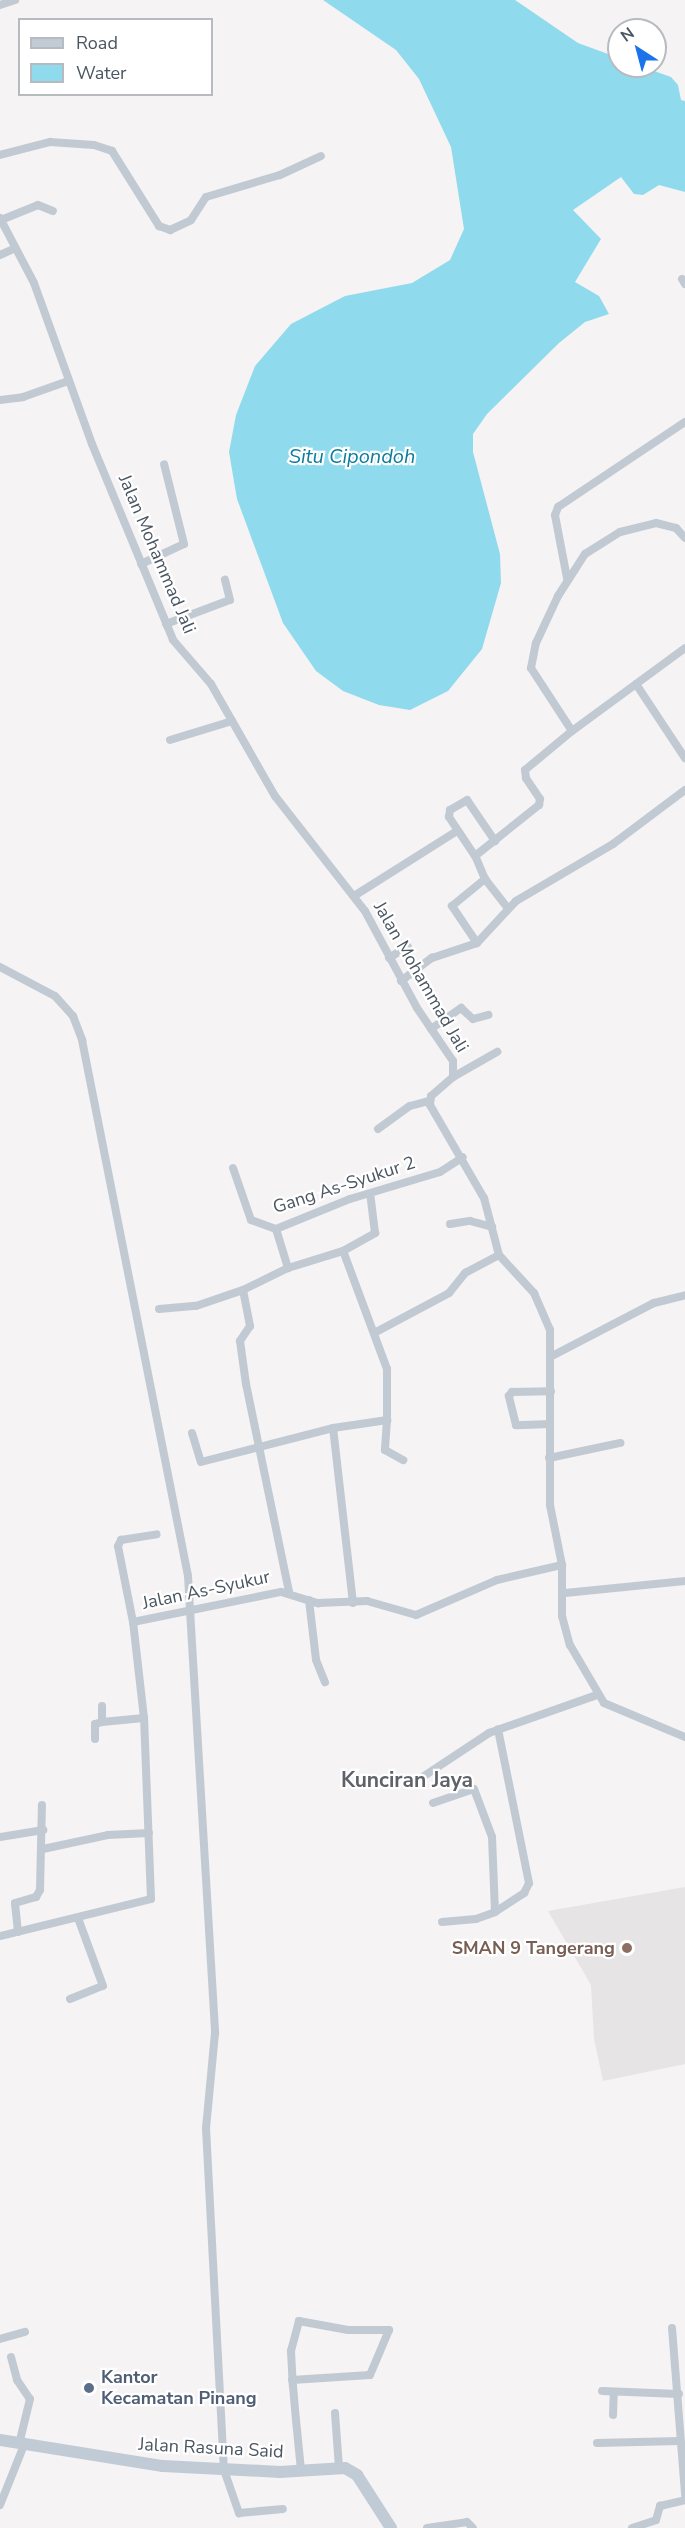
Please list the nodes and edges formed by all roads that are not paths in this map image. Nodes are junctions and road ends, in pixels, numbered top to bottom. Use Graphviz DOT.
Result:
graph roads {
  1 [pos="15,0"];
  2 [pos="2,3"];
  3 [pos="0,155"];
  4 [pos="321,156"];
  5 [pos="53,211"];
  6 [pos="1,219"];
  7 [pos="16,248"];
  8 [pos="0,255"];
  9 [pos="68,381"];
  10 [pos="0,400"];
  11 [pos="685,422"];
  12 [pos="164,464"];
  13 [pos="685,538"];
  14 [pos="141,564"];
  15 [pos="567,579"];
  16 [pos="225,580"];
  17 [pos="166,624"];
  18 [pos="685,648"];
  19 [pos="636,684"];
  20 [pos="232,721"];
  21 [pos="572,731"];
  22 [pos="170,740"];
  23 [pos="685,758"];
  24 [pos="685,790"];
  25 [pos="457,831"];
  26 [pos="495,841"];
  27 [pos="475,856"];
  28 [pos="486,879"];
  29 [pos="354,896"];
  30 [pos="508,908"];
  31 [pos="477,943"];
  32 [pos="408,946"];
  33 [pos="389,958"];
  34 [pos="0,967"];
  35 [pos="401,981"];
  36 [pos="488,1015"];
  37 [pos="430,1029"];
  38 [pos="497,1052"];
  39 [pos="453,1077"];
  40 [pos="429,1101"];
  41 [pos="378,1129"];
  42 [pos="463,1157"];
  43 [pos="233,1168"];
  44 [pos="370,1195"];
  45 [pos="450,1224"];
  46 [pos="492,1227"];
  47 [pos="276,1229"];
  48 [pos="343,1251"];
  49 [pos="499,1255"];
  50 [pos="288,1268"];
  51 [pos="243,1290"];
  52 [pos="685,1294"];
  53 [pos="159,1310"];
  54 [pos="376,1332"];
  55 [pos="552,1356"];
  56 [pos="551,1391"];
  57 [pos="387,1420"];
  58 [pos="550,1424"];
  59 [pos="333,1428"];
  60 [pos="192,1433"];
  61 [pos="620,1443"];
  62 [pos="257,1448"];
  63 [pos="549,1458"];
  64 [pos="403,1460"];
  65 [pos="157,1534"];
  66 [pos="562,1565"];
  67 [pos="685,1581"];
  68 [pos="289,1592"];
  69 [pos="565,1593"];
  70 [pos="309,1600"];
  71 [pos="353,1603"];
  72 [pos="191,1609"];
  73 [pos="133,1622"];
  74 [pos="325,1682"];
  75 [pos="597,1695"];
  76 [pos="102,1706"];
  77 [pos="144,1718"];
  78 [pos="102,1722"];
  79 [pos="498,1729"];
  80 [pos="685,1737"];
  81 [pos="95,1739"];
  82 [pos="418,1780"];
  83 [pos="433,1803"];
  84 [pos="42,1805"];
  85 [pos="44,1830"];
  86 [pos="149,1833"];
  87 [pos="0,1837"];
  88 [pos="43,1849"];
  89 [pos="495,1912"];
  90 [pos="78,1918"];
  91 [pos="442,1922"];
  92 [pos="18,1932"];
  93 [pos="0,1936"];
  94 [pos="70,1999"];
  95 [pos="672,2328"];
  96 [pos="25,2332"];
  97 [pos="0,2339"];
  98 [pos="11,2357"];
  99 [pos="681,2365"];
  100 [pos="292,2380"];
  101 [pos="602,2391"];
  102 [pos="614,2392"];
  103 [pos="679,2394"];
  104 [pos="682,2410"];
  105 [pos="335,2413"];
  106 [pos="613,2415"];
  107 [pos="0,2440"];
  108 [pos="679,2441"];
  109 [pos="597,2443"];
  110 [pos="22,2445"];
  111 [pos="683,2458"];
  112 [pos="339,2468"];
  113 [pos="224,2470"];
  114 [pos="301,2470"];
  115 [pos="685,2495"];
  116 [pos="685,2500"];
  117 [pos="0,2505"];
  118 [pos="283,2509"];
  119 [pos="647,2527"];
  120 [pos="391,2528"];
  121 [pos="427,2528"];
  122 [pos="473,2528"];
  123 [pos="632,2528"];
  1 -- 2 [label="street"];
  3 -- 4 [label="street"];
  5 -- 6 [label="street"];
  6 -- 7 [label="street, Jalan Mohammad Jali"];
  7 -- 8 [label="street"];
  7 -- 9 [label="street, Jalan Mohammad Jali"];
  9 -- 10 [label="street"];
  9 -- 14 [label="street, Jalan Mohammad Jali"];
  11 -- 15 [label="street"];
  12 -- 14 [label="street"];
  13 -- 15 [label="street"];
  14 -- 17 [label="street, Jalan Mohammad Jali"];
  15 -- 21 [label="street"];
  16 -- 17 [label="street"];
  17 -- 20 [label="street, Jalan Mohammad Jali"];
  18 -- 19 [label="street"];
  19 -- 21 [label="street"];
  19 -- 23 [label="street"];
  20 -- 22 [label="street"];
  20 -- 29 [label="street, Jalan Mohammad Jali"];
  21 -- 26 [label="street"];
  24 -- 30 [label="street"];
  25 -- 26 [label="street"];
  25 -- 27 [label="street"];
  25 -- 29 [label="street"];
  26 -- 27 [label="street"];
  27 -- 28 [label="street"];
  28 -- 30 [label="street"];
  28 -- 31 [label="street"];
  29 -- 33 [label="street, Jalan Mohammad Jali"];
  30 -- 31 [label="street"];
  31 -- 35 [label="street"];
  32 -- 33 [label="street"];
  33 -- 35 [label="street, Jalan Mohammad Jali"];
  34 -- 72 [label="street"];
  35 -- 37 [label="street, Jalan Mohammad Jali"];
  36 -- 37 [label="street"];
  37 -- 39 [label="street, Jalan Mohammad Jali"];
  38 -- 39 [label="street"];
  39 -- 40 [label="street, Jalan Mohammad Jali"];
  40 -- 41 [label="street"];
  40 -- 42 [label="street"];
  42 -- 44 [label="street, Gang As-Syukur 2"];
  42 -- 46 [label="street"];
  43 -- 47 [label="street, Gang As-Syukur 2"];
  44 -- 47 [label="street, Gang As-Syukur 2"];
  44 -- 48 [label="street"];
  45 -- 46 [label="street"];
  46 -- 49 [label="street"];
  47 -- 50 [label="street"];
  48 -- 50 [label="street"];
  48 -- 54 [label="street"];
  49 -- 54 [label="street"];
  49 -- 55 [label="street"];
  50 -- 51 [label="street"];
  51 -- 53 [label="street"];
  51 -- 62 [label="street"];
  52 -- 55 [label="street"];
  54 -- 57 [label="street"];
  55 -- 56 [label="street"];
  56 -- 58 [label="street"];
  56 -- 58 [label="street"];
  57 -- 59 [label="street"];
  57 -- 64 [label="street"];
  58 -- 63 [label="street"];
  59 -- 62 [label="street"];
  59 -- 71 [label="street"];
  60 -- 62 [label="street"];
  61 -- 63 [label="street"];
  62 -- 68 [label="street"];
  63 -- 66 [label="street"];
  65 -- 73 [label="street"];
  66 -- 69 [label="street"];
  66 -- 71 [label="street, Jalan As-Syukur"];
  67 -- 69 [label="street"];
  68 -- 70 [label="street, Jalan As-Syukur"];
  68 -- 72 [label="street, Jalan As-Syukur"];
  69 -- 75 [label="street"];
  70 -- 71 [label="street, Jalan As-Syukur"];
  70 -- 74 [label="street"];
  72 -- 73 [label="street, Jalan As-Syukur"];
  72 -- 113 [label="street"];
  73 -- 77 [label="street, Jalan As-Syukur"];
  75 -- 79 [label="street"];
  75 -- 80 [label="street"];
  76 -- 78 [label="street"];
  77 -- 78 [label="street"];
  77 -- 86 [label="street, Jalan As-Syukur"];
  78 -- 81 [label="street"];
  79 -- 82 [label="street"];
  79 -- 89 [label="street"];
  83 -- 89 [label="street"];
  84 -- 85 [label="street"];
  85 -- 87 [label="street"];
  85 -- 88 [label="street"];
  86 -- 88 [label="street"];
  86 -- 90 [label="street, Jalan As-Syukur"];
  88 -- 92 [label="street"];
  89 -- 91 [label="street"];
  90 -- 92 [label="street, Jalan As-Syukur"];
  90 -- 94 [label="street"];
  92 -- 93 [label="street, Jalan As-Syukur"];
  95 -- 99 [label="street"];
  96 -- 97 [label="street"];
  98 -- 110 [label="street"];
  99 -- 103 [label="street"];
  100 -- 100 [label="street"];
  100 -- 114 [label="street"];
  101 -- 102 [label="street"];
  102 -- 103 [label="street"];
  102 -- 106 [label="street"];
  103 -- 104 [label="street"];
  104 -- 108 [label="street"];
  105 -- 112 [label="street"];
  107 -- 110 [label="main road, Jalan Rasuna Said"];
  108 -- 109 [label="street"];
  108 -- 111 [label="street"];
  110 -- 113 [label="main road, Jalan Rasuna Said"];
  110 -- 117 [label="street"];
  111 -- 115 [label="street"];
  112 -- 114 [label="main road, Jalan Rasuna Said"];
  112 -- 120 [label="main road"];
  113 -- 114 [label="main road, Jalan Rasuna Said"];
  113 -- 118 [label="street"];
  116 -- 119 [label="street"];
  119 -- 123 [label="street"];
  121 -- 122 [label="street"];
}
